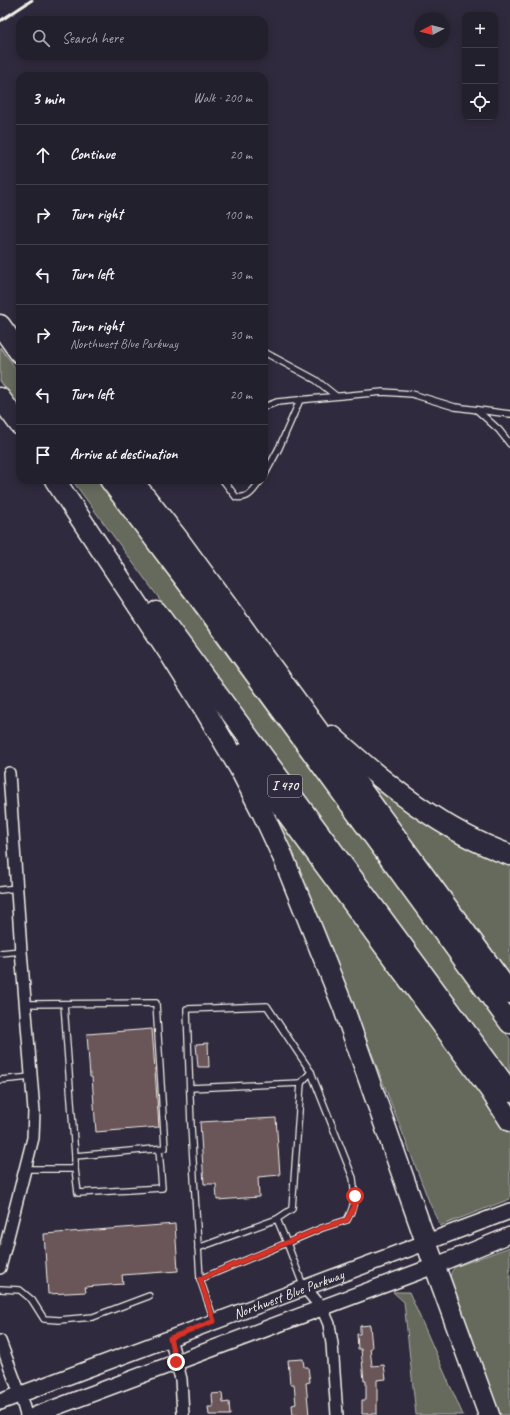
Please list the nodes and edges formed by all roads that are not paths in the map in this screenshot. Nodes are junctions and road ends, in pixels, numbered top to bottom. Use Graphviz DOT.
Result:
graph roads {
  1 [pos="0,316"];
  2 [pos="0,325"];
  3 [pos="16,335"];
  4 [pos="16,348"];
  5 [pos="268,354"];
  6 [pos="336,396"];
  7 [pos="300,400"];
  8 [pos="268,405"];
  9 [pos="477,410"];
  10 [pos="510,414"];
  11 [pos="510,444"];
  12 [pos="268,469"];
  13 [pos="58,484"];
  14 [pos="63,484"];
  15 [pos="113,484"];
  16 [pos="135,484"];
  17 [pos="226,484"];
  18 [pos="258,484"];
  19 [pos="170,654"];
  20 [pos="291,692"];
  21 [pos="9,773"];
  22 [pos="510,855"];
  23 [pos="16,888"];
  24 [pos="0,890"];
  25 [pos="21,951"];
  26 [pos="0,953"];
  27 [pos="510,993"];
  28 [pos="25,1004"];
  29 [pos="64,1004"];
  30 [pos="510,1023"];
  31 [pos="311,1072"];
  32 [pos="31,1077"];
  33 [pos="0,1080"];
  34 [pos="301,1083"];
  35 [pos="190,1088"];
  36 [pos="510,1092"];
  37 [pos="510,1121"];
  38 [pos="159,1149"];
  39 [pos="75,1156"];
  40 [pos="26,1169"];
  41 [pos="76,1169"];
  42 [pos="510,1210"];
  43 [pos="277,1219"];
  44 [pos="510,1235"];
  45 [pos="426,1242"];
  46 [pos="287,1243"];
  47 [pos="198,1248"];
  48 [pos="434,1266"];
  49 [pos="0,1268"];
  50 [pos="200,1279"];
  51 [pos="305,1288"];
  52 [pos="0,1289"];
  53 [pos="149,1296"];
  54 [pos="322,1308"];
  55 [pos="214,1321"];
  56 [pos="170,1338"];
  57 [pos="0,1341"];
  58 [pos="176,1362"];
  59 [pos="20,1394"];
  60 [pos="0,1402"];
  61 [pos="26,1415"];
  62 [pos="35,1415"];
  63 [pos="183,1415"];
  64 [pos="337,1415"];
  65 [pos="489,1415"];
  1 -- 3 [label="highway"];
  2 -- 4 [label="highway"];
  5 -- 6 [label="lane"];
  6 -- 7 [label="lane"];
  6 -- 9 [label="lane"];
  7 -- 8 [label="lane"];
  7 -- 12 [label="lane"];
  9 -- 10 [label="lane"];
  9 -- 11 [label="lane"];
  13 -- 19 [label="highway"];
  14 -- 36 [label="highway, I 470"];
  15 -- 30 [label="highway, I 470"];
  16 -- 20 [label="highway"];
  17 -- 18 [label="lane"];
  19 -- 37 [label="highway"];
  19 -- 45 [label="highway"];
  20 -- 22 [label="highway"];
  20 -- 27 [label="highway"];
  21 -- 23 [label="street"];
  23 -- 24 [label="lane"];
  23 -- 25 [label="street"];
  25 -- 26 [label="lane"];
  25 -- 28 [label="street"];
  28 -- 29 [label="lane"];
  28 -- 32 [label="street"];
  29 -- 38 [label="lane"];
  29 -- 39 [label="lane"];
  31 -- 34 [label="lane"];
  31 -- 35 [label="lane"];
  31 -- 46 [label="lane"];
  32 -- 33 [label="lane"];
  32 -- 40 [label="street"];
  34 -- 35 [label="lane"];
  34 -- 43 [label="lane"];
  35 -- 47 [label="lane"];
  38 -- 39 [label="lane"];
  38 -- 41 [label="lane"];
  39 -- 41 [label="lane"];
  40 -- 41 [label="lane"];
  40 -- 49 [label="street"];
  42 -- 45 [label="street, Northwest Blue Parkway"];
  43 -- 46 [label="lane"];
  43 -- 47 [label="lane"];
  44 -- 48 [label="street, Northwest Blue Parkway"];
  45 -- 48 [label="highway"];
  45 -- 51 [label="street, Northwest Blue Parkway"];
  46 -- 50 [label="lane"];
  46 -- 51 [label="lane"];
  47 -- 50 [label="lane"];
  48 -- 54 [label="street, Northwest Blue Parkway"];
  48 -- 65 [label="highway"];
  50 -- 55 [label="lane"];
  51 -- 54 [label="street"];
  51 -- 55 [label="street, Northwest Blue Parkway"];
  52 -- 53 [label="lane"];
  54 -- 58 [label="street, Northwest Blue Parkway"];
  54 -- 64 [label="street"];
  55 -- 56 [label="street, Northwest Blue Parkway"];
  56 -- 58 [label="street"];
  56 -- 59 [label="street, Northwest Blue Parkway"];
  57 -- 59 [label="street"];
  58 -- 62 [label="street, Northwest Blue Parkway"];
  58 -- 63 [label="street"];
  59 -- 60 [label="street, Northwest Blue Parkway"];
  59 -- 61 [label="street"];
}
